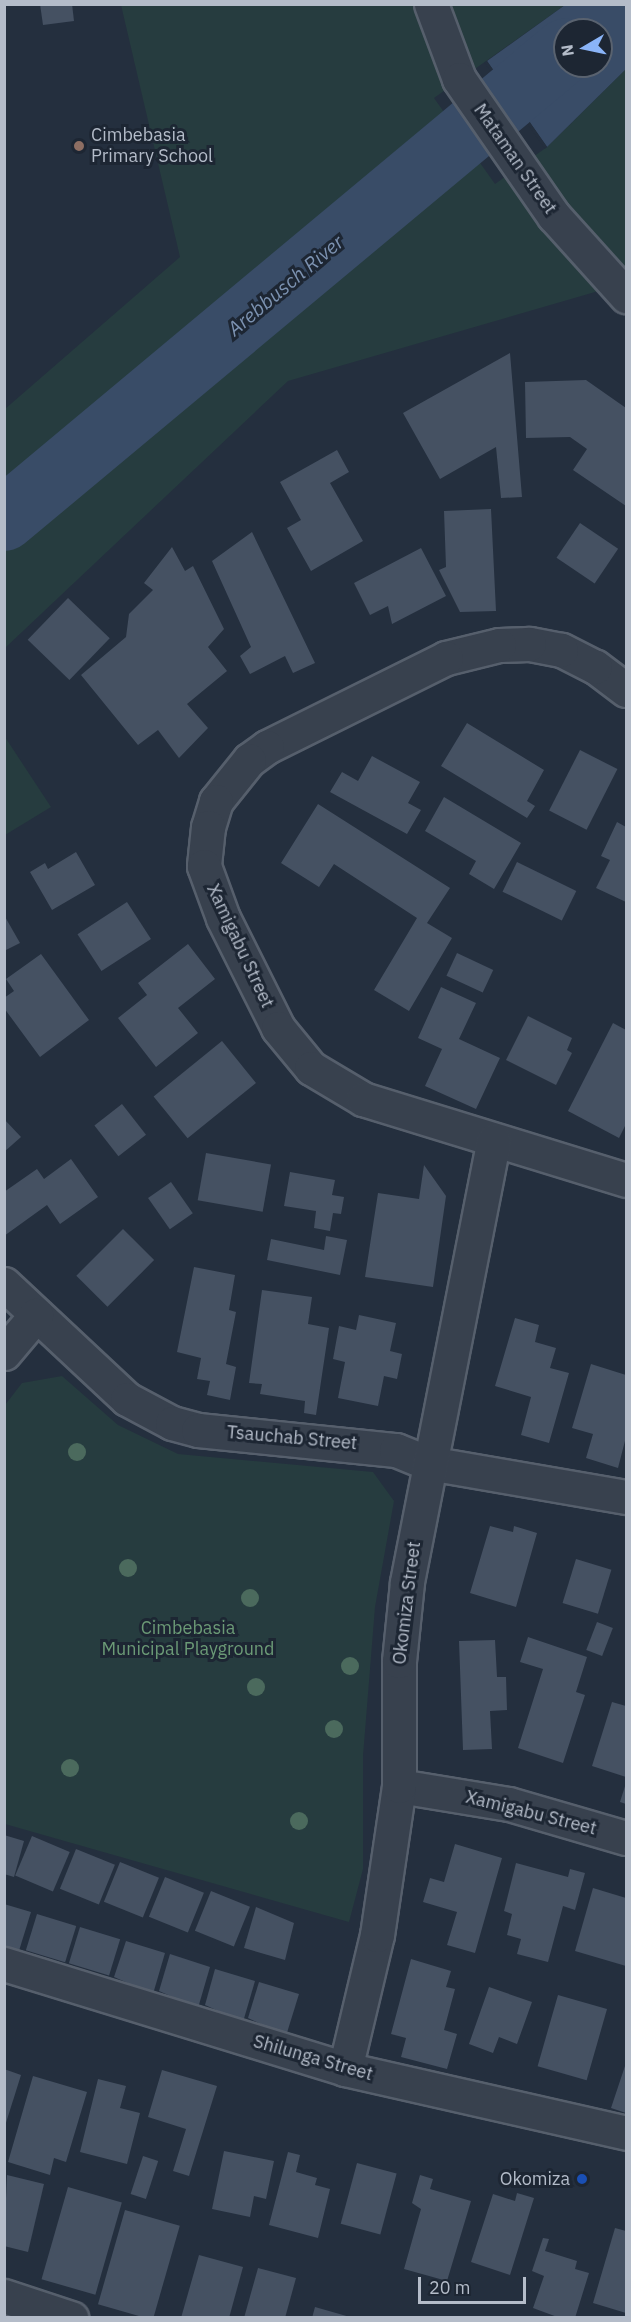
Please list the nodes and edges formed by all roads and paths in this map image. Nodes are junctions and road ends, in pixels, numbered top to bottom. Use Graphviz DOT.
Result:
graph roads {
  1 [pos="431,4"];
  2 [pos="627,296"];
  3 [pos="627,690"];
  4 [pos="494,1140"];
  5 [pos="627,1180"];
  6 [pos="4,1284"];
  7 [pos="36,1315"];
  8 [pos="4,1353"];
  9 [pos="429,1463"];
  10 [pos="627,1497"];
  11 [pos="399,1786"];
  12 [pos="627,1838"];
  13 [pos="4,1964"];
  14 [pos="345,2069"];
  15 [pos="627,2133"];
  16 [pos="4,2296"];
  17 [pos="71,2318"];
  1 -- 2 [label="street, Mataman Street"];
  3 -- 4 [label="street, Xamigabu Street"];
  4 -- 5 [label="street, Xamigabu Street"];
  4 -- 9 [label="street, Okomiza Street"];
  6 -- 7 [label="street, Tsauchab Street"];
  7 -- 8 [label="street"];
  7 -- 9 [label="street, Tsauchab Street"];
  9 -- 10 [label="street, Tsauchab Street"];
  9 -- 11 [label="street, Okomiza Street"];
  11 -- 12 [label="street, Xamigabu Street"];
  11 -- 14 [label="street, Okomiza Street"];
  13 -- 14 [label="street, Shilunga Street"];
  14 -- 15 [label="street, Shilunga Street"];
  16 -- 17 [label="street"];
}
